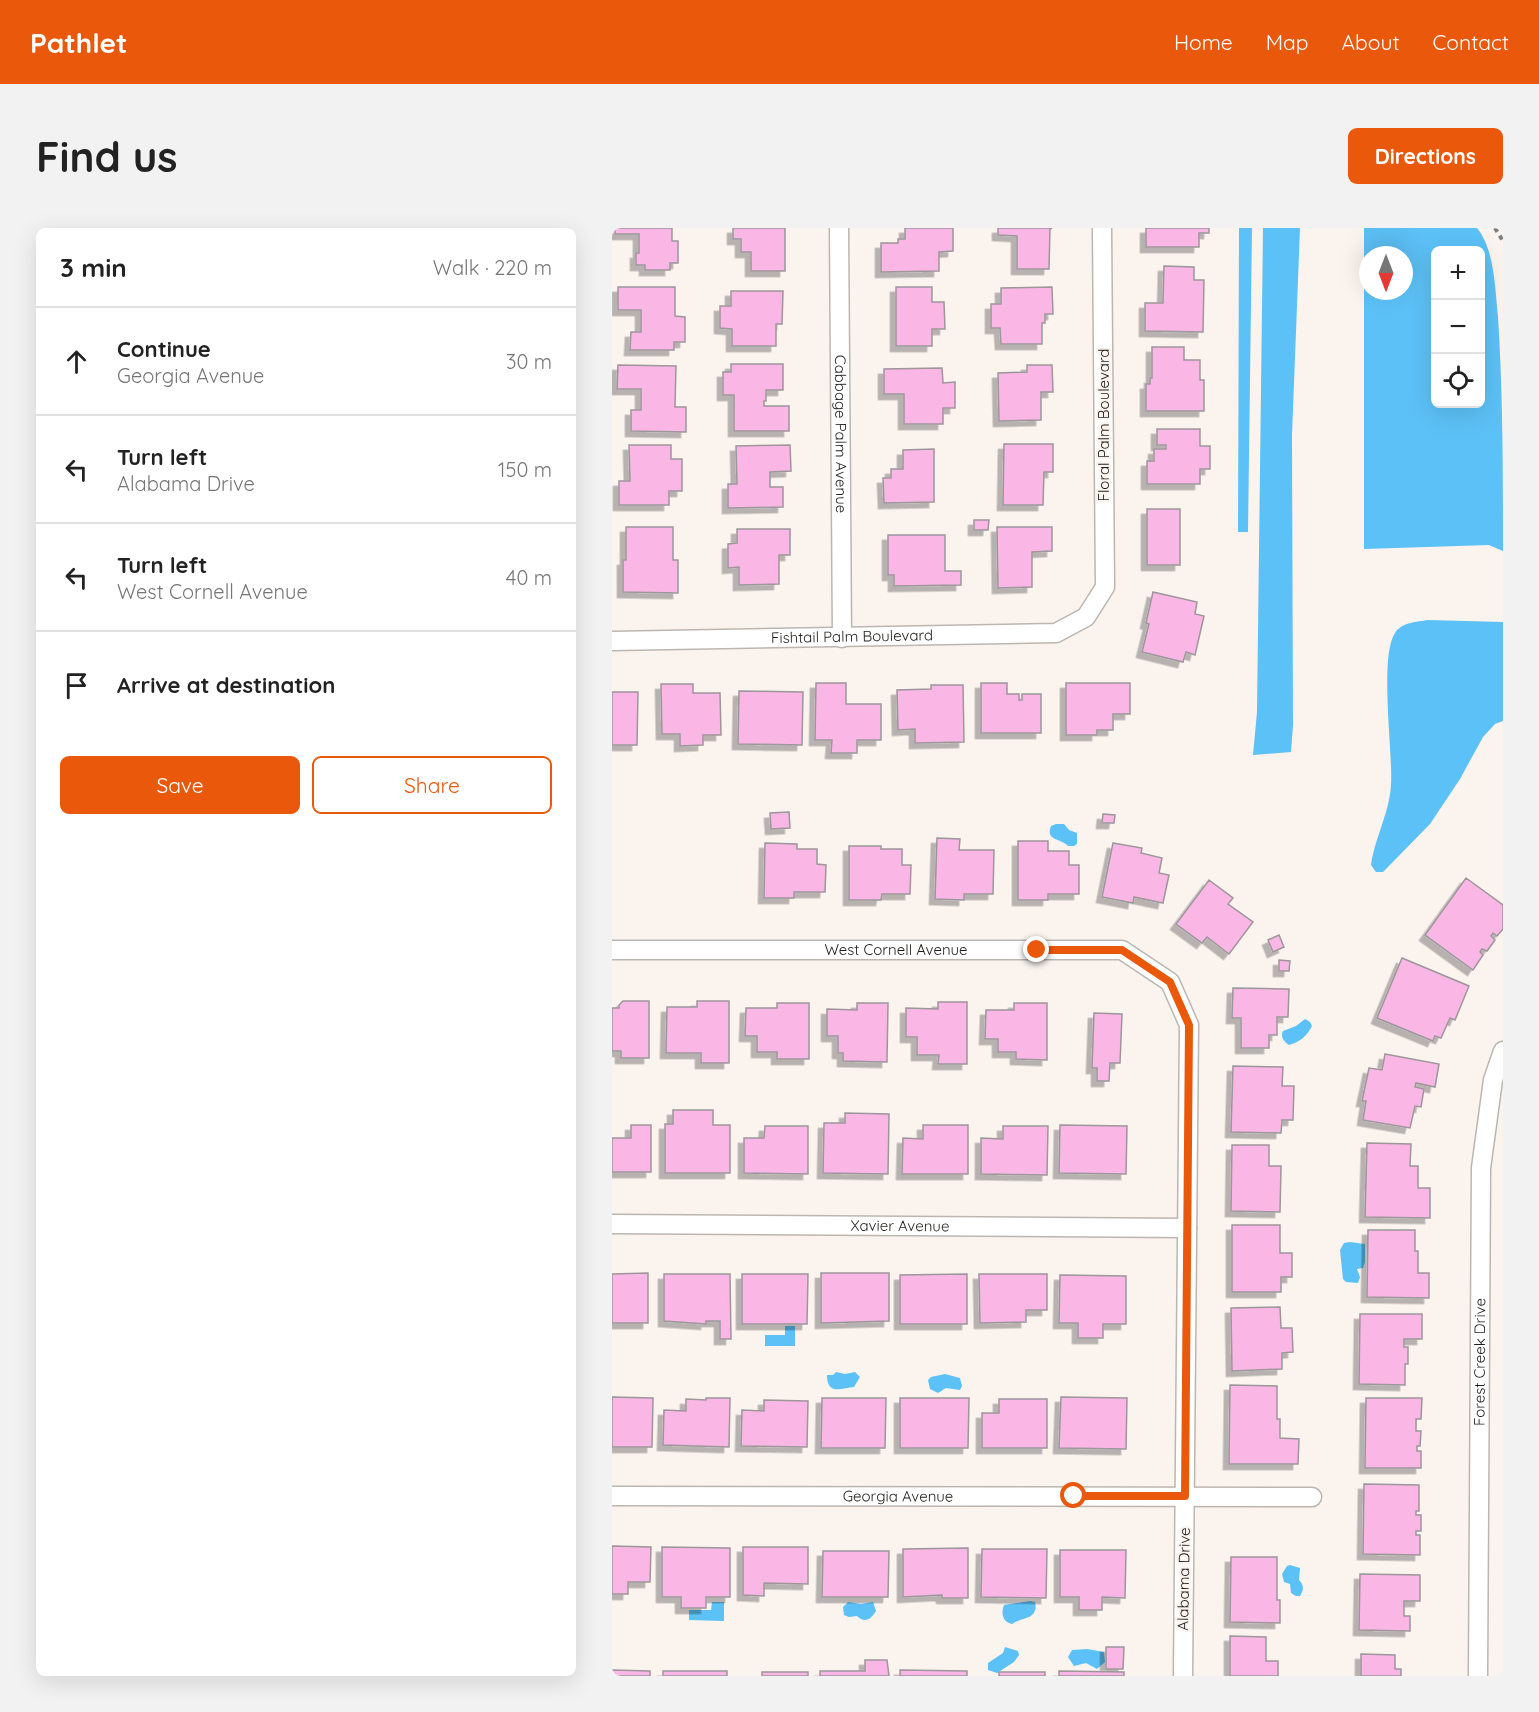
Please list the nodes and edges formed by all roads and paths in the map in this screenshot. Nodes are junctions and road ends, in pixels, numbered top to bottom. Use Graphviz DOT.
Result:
graph roads {
  1 [pos="840,228"];
  2 [pos="1102,228"];
  3 [pos="1495,228"];
  4 [pos="1503,242"];
  5 [pos="1086,616"];
  6 [pos="842,638"];
  7 [pos="612,641"];
  8 [pos="612,950"];
  9 [pos="1170,982"];
  10 [pos="1503,1052"];
  11 [pos="612,1224"];
  12 [pos="1187,1228"];
  13 [pos="612,1496"];
  14 [pos="1185,1496"];
  15 [pos="1312,1497"];
  16 [pos="1183,1676"];
  17 [pos="1478,1676"];
  1 -- 6 [label="street, Cabbage Palm Avenue"];
  2 -- 5 [label="street, Floral Palm Boulevard"];
  3 -- 4 [label="path"];
  5 -- 6 [label="street, Fishtail Palm Boulevard"];
  6 -- 7 [label="street, Fishtail Palm Boulevard"];
  8 -- 9 [label="street, West Cornell Avenue"];
  9 -- 12 [label="street, Alabama Drive"];
  10 -- 17 [label="street, Forest Creek Drive"];
  11 -- 12 [label="street, Xavier Avenue"];
  12 -- 14 [label="street, Alabama Drive"];
  13 -- 14 [label="street, Georgia Avenue"];
  14 -- 15 [label="street, Georgia Avenue"];
  14 -- 16 [label="street, Alabama Drive"];
}
